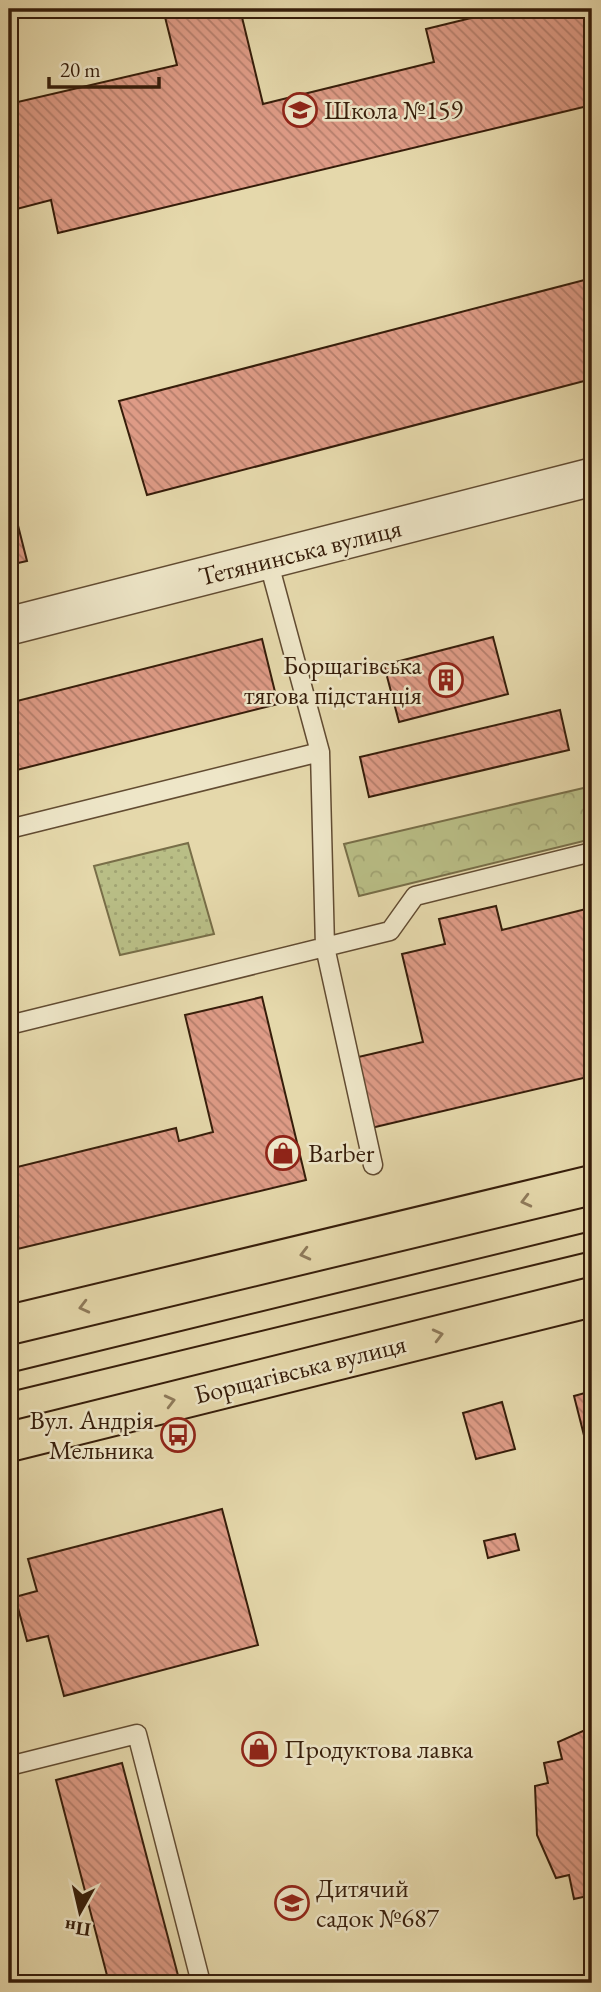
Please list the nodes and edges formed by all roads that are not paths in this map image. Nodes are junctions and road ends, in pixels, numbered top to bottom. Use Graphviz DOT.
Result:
graph roads {
  1 [pos="592,477"];
  2 [pos="268,560"];
  3 [pos="9,626"];
  4 [pos="320,752"];
  5 [pos="9,829"];
  6 [pos="592,852"];
  7 [pos="325,947"];
  8 [pos="9,1023"];
  9 [pos="373,1165"];
  10 [pos="592,1185"];
  11 [pos="592,1297"];
  12 [pos="9,1325"];
  13 [pos="9,1442"];
  14 [pos="9,1766"];
  15 [pos="201,1983"];
  1 -- 2 [label="street, Тетянинська вулиця"];
  2 -- 3 [label="street, Тетянинська вулиця"];
  2 -- 4 [label="lane"];
  4 -- 5 [label="lane"];
  4 -- 7 [label="lane"];
  6 -- 7 [label="lane"];
  7 -- 8 [label="lane"];
  7 -- 9 [label="lane"];
  10 -- 12 [label="main road, one-way"];
  13 -- 11 [label="main road, Борщагівська вулиця, one-way"];
  14 -- 15 [label="lane"];
}
